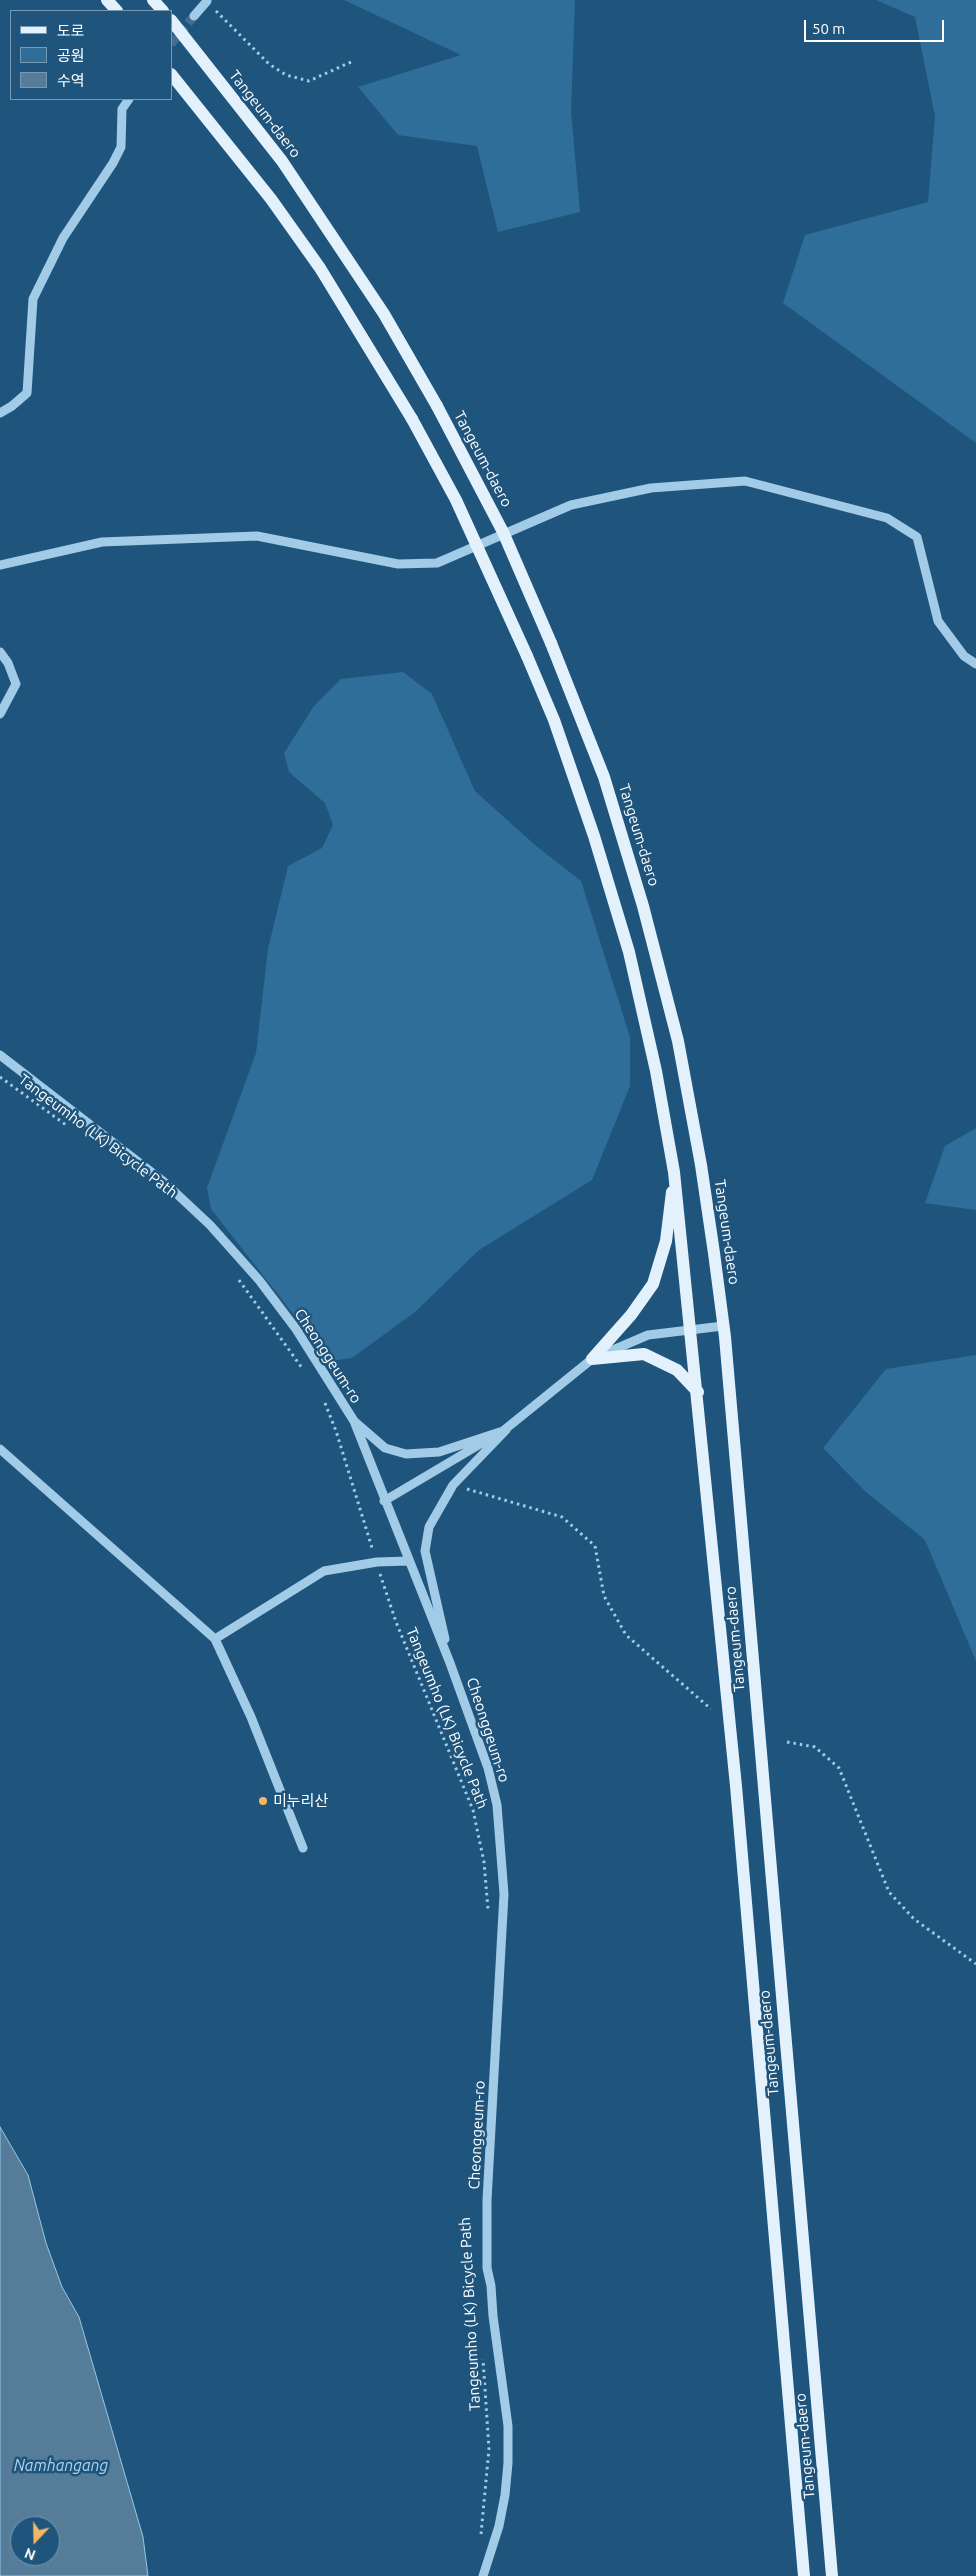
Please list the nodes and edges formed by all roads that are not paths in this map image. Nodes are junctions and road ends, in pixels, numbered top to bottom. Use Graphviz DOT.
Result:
graph roads {
  1 [pos="107,0"];
  2 [pos="153,0"];
  3 [pos="206,1"];
  4 [pos="116,10"];
  5 [pos="162,10"];
  6 [pos="194,16"];
  7 [pos="172,21"];
  8 [pos="172,75"];
  9 [pos="128,100"];
  10 [pos="0,413"];
  11 [pos="0,565"];
  12 [pos="0,652"];
  13 [pos="976,664"];
  14 [pos="0,714"];
  15 [pos="0,1055"];
  16 [pos="674,1172"];
  17 [pos="723,1326"];
  18 [pos="691,1329"];
  19 [pos="592,1359"];
  20 [pos="698,1392"];
  21 [pos="354,1421"];
  22 [pos="506,1430"];
  23 [pos="0,1449"];
  24 [pos="384,1501"];
  25 [pos="408,1560"];
  26 [pos="215,1638"];
  27 [pos="450,1663"];
  28 [pos="303,1848"];
  29 [pos="483,2576"];
  30 [pos="804,2576"];
  31 [pos="832,2576"];
  1 -- 4 [label="main road"];
  2 -- 5 [label="main road"];
  3 -- 6 [label="street"];
  7 -- 17 [label="main road, Tangeum-daero, bridge"];
  8 -- 16 [label="main road, Tangeum-daero, bridge"];
  9 -- 10 [label="street"];
  11 -- 13 [label="street"];
  12 -- 14 [label="street"];
  15 -- 21 [label="street, Cheonggeum-ro"];
  16 -- 18 [label="main road, Tangeum-daero"];
  16 -- 19 [label="main road"];
  17 -- 18 [label="street"];
  17 -- 31 [label="main road, Tangeum-daero"];
  18 -- 19 [label="street"];
  18 -- 20 [label="main road, Tangeum-daero"];
  19 -- 20 [label="main road"];
  19 -- 22 [label="street"];
  20 -- 30 [label="main road, Tangeum-daero"];
  21 -- 22 [label="street"];
  21 -- 24 [label="street, Cheonggeum-ro"];
  22 -- 24 [label="street"];
  22 -- 27 [label="street"];
  23 -- 26 [label="street"];
  24 -- 25 [label="street, Cheonggeum-ro"];
  25 -- 26 [label="street"];
  25 -- 27 [label="street, Cheonggeum-ro"];
  26 -- 28 [label="street"];
  27 -- 29 [label="street, Cheonggeum-ro"];
}
